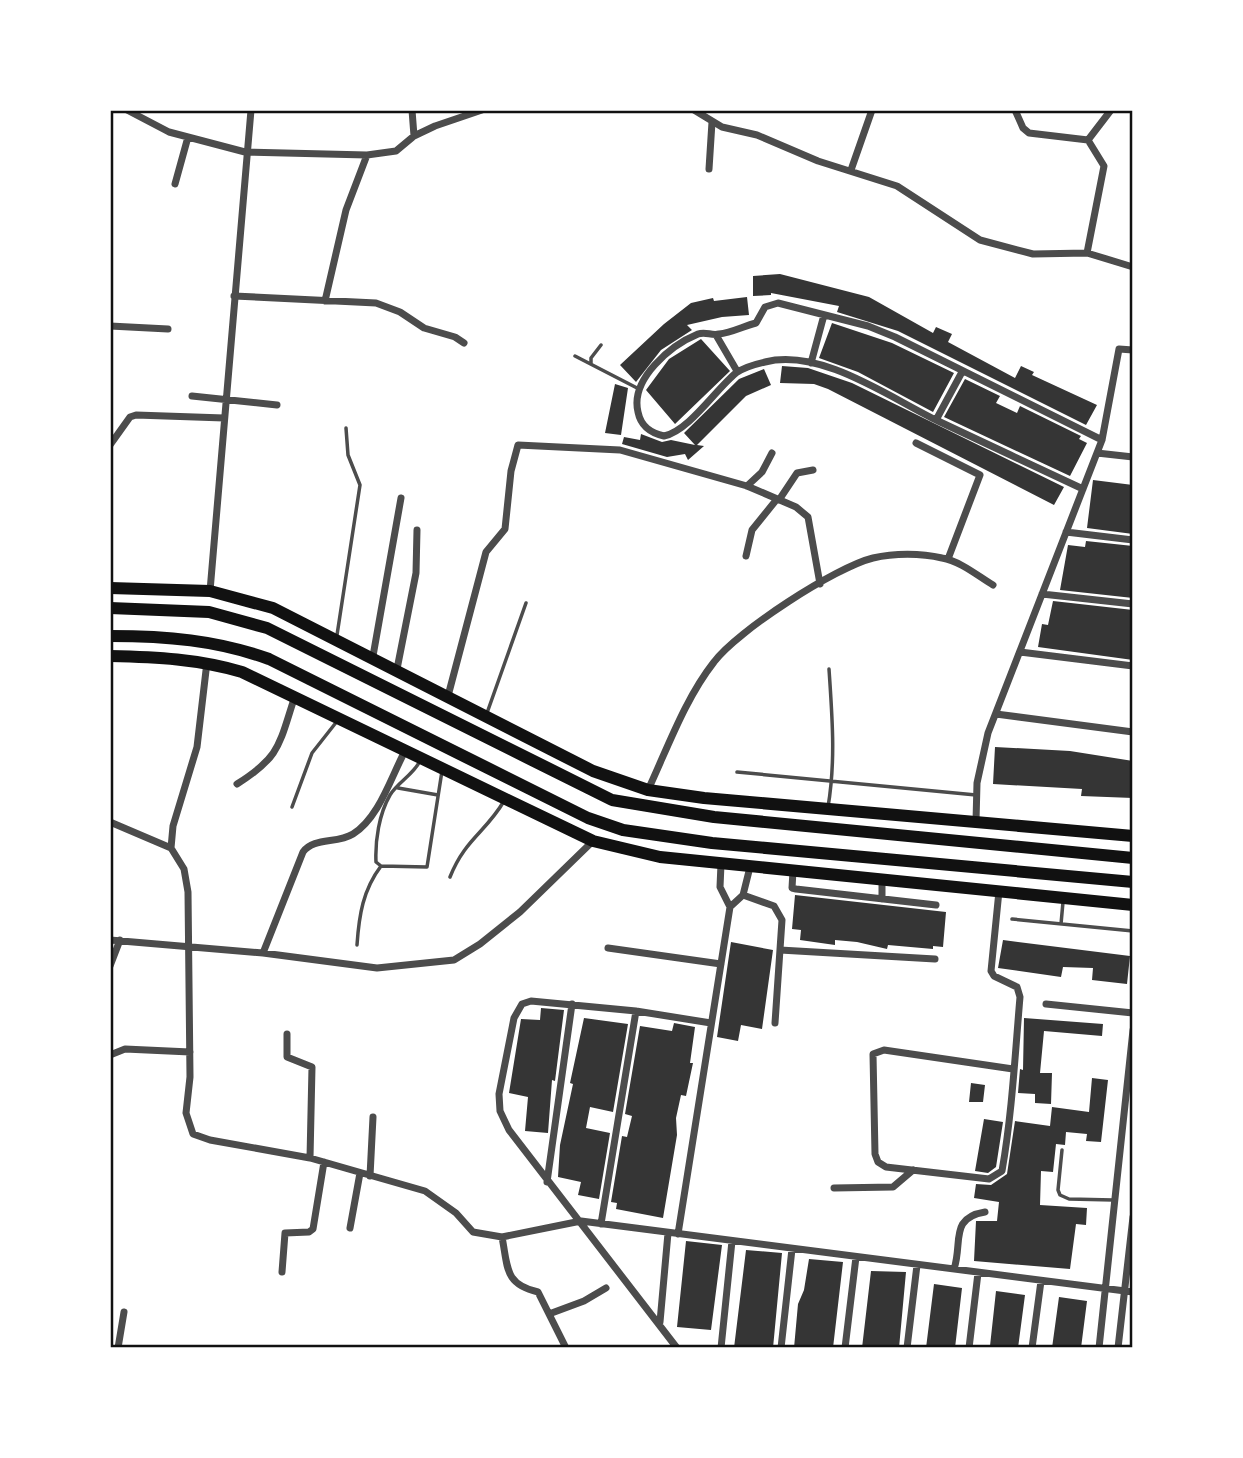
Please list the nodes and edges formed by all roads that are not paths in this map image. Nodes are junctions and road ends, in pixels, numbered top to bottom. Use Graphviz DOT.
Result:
graph roads {
  1 [pos="127,110"];
  2 [pos="251,110"];
  3 [pos="412,110"];
  4 [pos="482,110"];
  5 [pos="694,110"];
  6 [pos="872,110"];
  7 [pos="1015,110"];
  8 [pos="1111,110"];
  9 [pos="464,113"];
  10 [pos="709,117"];
  11 [pos="414,136"];
  12 [pos="188,137"];
  13 [pos="1088,141"];
  14 [pos="246,152"];
  15 [pos="367,155"];
  16 [pos="709,169"];
  17 [pos="851,170"];
  18 [pos="175,184"];
  19 [pos="1087,253"];
  20 [pos="1133,267"];
  21 [pos="234,296"];
  22 [pos="325,301"];
  23 [pos="824,315"];
  24 [pos="110,326"];
  25 [pos="168,329"];
  26 [pos="716,335"];
  27 [pos="464,343"];
  28 [pos="601,345"];
  29 [pos="1133,350"];
  30 [pos="575,356"];
  31 [pos="811,363"];
  32 [pos="591,364"];
  33 [pos="737,371"];
  34 [pos="962,372"];
  35 [pos="639,389"];
  36 [pos="192,396"];
  37 [pos="226,399"];
  38 [pos="277,405"];
  39 [pos="224,418"];
  40 [pos="936,420"];
  41 [pos="346,428"];
  42 [pos="1102,440"];
  43 [pos="916,443"];
  44 [pos="110,445"];
  45 [pos="772,453"];
  46 [pos="1097,453"];
  47 [pos="1133,457"];
  48 [pos="813,470"];
  49 [pos="747,486"];
  50 [pos="1083,489"];
  51 [pos="401,498"];
  52 [pos="778,500"];
  53 [pos="417,530"];
  54 [pos="1066,532"];
  55 [pos="1133,540"];
  56 [pos="746,556"];
  57 [pos="948,559"];
  58 [pos="820,584"];
  59 [pos="993,585"];
  60 [pos="110,588"];
  61 [pos="211,591"];
  62 [pos="1042,594"];
  63 [pos="526,603"];
  64 [pos="1133,604"];
  65 [pos="110,608"];
  66 [pos="110,636"];
  67 [pos="336,637"];
  68 [pos="110,644"];
  69 [pos="1020,652"];
  70 [pos="110,656"];
  71 [pos="131,656"];
  72 [pos="373,656"];
  73 [pos="207,662"];
  74 [pos="1133,666"];
  75 [pos="397,669"];
  76 [pos="829,669"];
  77 [pos="448,696"];
  78 [pos="294,699"];
  79 [pos="996,714"];
  80 [pos="493,718"];
  81 [pos="338,719"];
  82 [pos="1133,732"];
  83 [pos="490,738"];
  84 [pos="405,751"];
  85 [pos="421,758"];
  86 [pos="478,762"];
  87 [pos="442,769"];
  88 [pos="737,772"];
  89 [pos="469,782"];
  90 [pos="832,782"];
  91 [pos="237,784"];
  92 [pos="398,788"];
  93 [pos="649,790"];
  94 [pos="438,795"];
  95 [pos="976,796"];
  96 [pos="505,799"];
  97 [pos="292,807"];
  98 [pos="828,808"];
  99 [pos="714,817"];
  100 [pos="952,819"];
  101 [pos="976,821"];
  102 [pos="110,822"];
  103 [pos="1133,836"];
  104 [pos="950,838"];
  105 [pos="593,841"];
  106 [pos="712,843"];
  107 [pos="171,848"];
  108 [pos="1133,858"];
  109 [pos="721,864"];
  110 [pos="946,864"];
  111 [pos="381,866"];
  112 [pos="750,867"];
  113 [pos="793,871"];
  114 [pos="450,877"];
  115 [pos="882,880"];
  116 [pos="1133,882"];
  117 [pos="944,886"];
  118 [pos="999,891"];
  119 [pos="743,895"];
  120 [pos="1064,897"];
  121 [pos="882,899"];
  122 [pos="936,905"];
  123 [pos="1133,905"];
  124 [pos="730,907"];
  125 [pos="1012,919"];
  126 [pos="1061,924"];
  127 [pos="1133,931"];
  128 [pos="110,940"];
  129 [pos="120,940"];
  130 [pos="357,945"];
  131 [pos="189,946"];
  132 [pos="608,948"];
  133 [pos="780,950"];
  134 [pos="263,953"];
  135 [pos="934,959"];
  136 [pos="721,964"];
  137 [pos="110,966"];
  138 [pos="572,1004"];
  139 [pos="1046,1004"];
  140 [pos="636,1011"];
  141 [pos="1133,1013"];
  142 [pos="712,1023"];
  143 [pos="775,1023"];
  144 [pos="1133,1030"];
  145 [pos="287,1034"];
  146 [pos="190,1052"];
  147 [pos="110,1055"];
  148 [pos="1013,1069"];
  149 [pos="373,1117"];
  150 [pos="1062,1150"];
  151 [pos="310,1158"];
  152 [pos="324,1162"];
  153 [pos="913,1170"];
  154 [pos="360,1173"];
  155 [pos="370,1176"];
  156 [pos="547,1182"];
  157 [pos="834,1188"];
  158 [pos="1115,1200"];
  159 [pos="985,1212"];
  160 [pos="1133,1217"];
  161 [pos="581,1221"];
  162 [pos="601,1224"];
  163 [pos="350,1228"];
  164 [pos="667,1233"];
  165 [pos="678,1234"];
  166 [pos="502,1237"];
  167 [pos="732,1241"];
  168 [pos="792,1249"];
  169 [pos="856,1257"];
  170 [pos="917,1265"];
  171 [pos="954,1269"];
  172 [pos="282,1272"];
  173 [pos="978,1272"];
  174 [pos="1041,1281"];
  175 [pos="606,1288"];
  176 [pos="1105,1289"];
  177 [pos="1128,1292"];
  178 [pos="124,1312"];
  179 [pos="549,1314"];
  180 [pos="660,1323"];
  181 [pos="118,1348"];
  182 [pos="566,1348"];
  183 [pos="677,1348"];
  184 [pos="720,1348"];
  185 [pos="781,1348"];
  186 [pos="845,1348"];
  187 [pos="907,1348"];
  188 [pos="969,1348"];
  189 [pos="1032,1348"];
  190 [pos="1099,1348"];
  191 [pos="1118,1348"];
  1 -- 12 [label="street"];
  2 -- 14 [label="street"];
  3 -- 11 [label="street"];
  4 -- 9 [label="street"];
  5 -- 10 [label="street"];
  6 -- 17 [label="street"];
  7 -- 13 [label="street"];
  8 -- 13 [label="street"];
  9 -- 11 [label="street"];
  10 -- 16 [label="street"];
  10 -- 17 [label="street"];
  11 -- 15 [label="street"];
  12 -- 14 [label="street"];
  12 -- 18 [label="street"];
  13 -- 19 [label="street"];
  14 -- 15 [label="street"];
  14 -- 21 [label="street"];
  15 -- 22 [label="street"];
  17 -- 19 [label="street"];
  19 -- 20 [label="street"];
  21 -- 22 [label="street"];
  21 -- 37 [label="street"];
  22 -- 27 [label="street"];
  23 -- 26 [label="street"];
  23 -- 31 [label="street"];
  23 -- 34 [label="street"];
  24 -- 25 [label="street"];
  26 -- 33 [label="street"];
  26 -- 35 [label="street"];
  28 -- 32 [label="lane"];
  29 -- 42 [label="street"];
  30 -- 32 [label="lane"];
  31 -- 33 [label="street"];
  31 -- 40 [label="street"];
  32 -- 35 [label="lane"];
  33 -- 35 [label="street"];
  34 -- 40 [label="street"];
  34 -- 42 [label="street"];
  36 -- 37 [label="street"];
  37 -- 38 [label="street"];
  37 -- 39 [label="street"];
  39 -- 44 [label="street"];
  39 -- 61 [label="street"];
  40 -- 50 [label="street"];
  41 -- 67 [label="lane"];
  42 -- 46 [label="street"];
  43 -- 57 [label="street"];
  45 -- 49 [label="street"];
  46 -- 47 [label="street"];
  46 -- 50 [label="street"];
  48 -- 52 [label="street"];
  49 -- 52 [label="street"];
  49 -- 77 [label="street"];
  50 -- 54 [label="street"];
  51 -- 72 [label="street"];
  52 -- 56 [label="street"];
  52 -- 58 [label="street"];
  53 -- 75 [label="street"];
  54 -- 55 [label="street"];
  54 -- 62 [label="street"];
  57 -- 58 [label="street"];
  57 -- 59 [label="street"];
  58 -- 93 [label="street"];
  60 -- 61 [label="main road"];
  61 -- 67 [label="main road"];
  62 -- 64 [label="street"];
  62 -- 69 [label="street"];
  63 -- 80 [label="lane"];
  65 -- 83 [label="main road"];
  66 -- 86 [label="main road"];
  67 -- 72 [label="main road"];
  68 -- 71 [label="main road"];
  69 -- 74 [label="street"];
  69 -- 79 [label="street"];
  70 -- 71 [label="main road"];
  71 -- 73 [label="main road"];
  72 -- 75 [label="main road"];
  73 -- 78 [label="main road"];
  73 -- 107 [label="street"];
  75 -- 77 [label="main road"];
  76 -- 90 [label="lane"];
  77 -- 80 [label="main road"];
  78 -- 81 [label="main road"];
  78 -- 91 [label="street"];
  79 -- 82 [label="street"];
  79 -- 95 [label="street"];
  80 -- 83 [label="main road"];
  80 -- 93 [label="main road"];
  81 -- 84 [label="main road"];
  81 -- 97 [label="lane"];
  83 -- 99 [label="main road"];
  84 -- 85 [label="main road"];
  84 -- 134 [label="street"];
  85 -- 87 [label="main road"];
  85 -- 92 [label="lane"];
  86 -- 89 [label="main road"];
  86 -- 106 [label="main road"];
  87 -- 89 [label="main road"];
  87 -- 94 [label="lane"];
  88 -- 90 [label="lane"];
  89 -- 96 [label="main road"];
  90 -- 95 [label="lane"];
  90 -- 98 [label="lane"];
  92 -- 94 [label="lane"];
  92 -- 111 [label="lane"];
  93 -- 98 [label="main road"];
  94 -- 111 [label="lane"];
  95 -- 101 [label="street"];
  96 -- 105 [label="main road"];
  96 -- 114 [label="lane"];
  98 -- 100 [label="main road"];
  99 -- 104 [label="main road"];
  99 -- 106 [label="main road"];
  100 -- 101 [label="main road"];
  100 -- 104 [label="main road"];
  101 -- 103 [label="main road"];
  102 -- 107 [label="street"];
  104 -- 108 [label="main road"];
  105 -- 109 [label="main road"];
  105 -- 134 [label="street"];
  106 -- 110 [label="main road"];
  107 -- 131 [label="street"];
  109 -- 112 [label="main road"];
  109 -- 124 [label="street"];
  110 -- 116 [label="main road"];
  110 -- 117 [label="main road"];
  111 -- 130 [label="lane"];
  112 -- 113 [label="main road"];
  112 -- 119 [label="street"];
  113 -- 115 [label="main road"];
  113 -- 121 [label="street"];
  115 -- 117 [label="main road"];
  115 -- 121 [label="street"];
  117 -- 118 [label="main road"];
  118 -- 120 [label="main road"];
  118 -- 148 [label="street"];
  119 -- 124 [label="street"];
  119 -- 133 [label="street"];
  120 -- 123 [label="main road"];
  120 -- 126 [label="lane"];
  121 -- 122 [label="street"];
  124 -- 136 [label="street"];
  125 -- 126 [label="lane"];
  126 -- 127 [label="lane"];
  128 -- 129 [label="street"];
  129 -- 131 [label="street"];
  129 -- 137 [label="street"];
  131 -- 134 [label="street"];
  131 -- 146 [label="street"];
  132 -- 136 [label="street"];
  133 -- 135 [label="street"];
  133 -- 143 [label="street"];
  136 -- 142 [label="street"];
  138 -- 140 [label="street"];
  138 -- 156 [label="street"];
  138 -- 156 [label="street"];
  139 -- 141 [label="street"];
  140 -- 142 [label="street"];
  140 -- 162 [label="street"];
  142 -- 165 [label="street"];
  144 -- 158 [label="street"];
  145 -- 151 [label="street"];
  146 -- 147 [label="street"];
  146 -- 151 [label="street"];
  148 -- 153 [label="street"];
  148 -- 153 [label="street"];
  149 -- 155 [label="street"];
  150 -- 158 [label="lane"];
  151 -- 152 [label="street"];
  152 -- 154 [label="street"];
  152 -- 172 [label="street"];
  153 -- 157 [label="street"];
  154 -- 155 [label="street"];
  154 -- 163 [label="street"];
  155 -- 166 [label="street"];
  156 -- 161 [label="street"];
  158 -- 176 [label="street"];
  159 -- 171 [label="street"];
  160 -- 177 [label="street"];
  161 -- 162 [label="street"];
  161 -- 166 [label="street"];
  161 -- 180 [label="street"];
  162 -- 164 [label="street"];
  164 -- 165 [label="street"];
  164 -- 180 [label="street"];
  165 -- 167 [label="street"];
  166 -- 179 [label="street"];
  167 -- 168 [label="street"];
  167 -- 184 [label="street"];
  168 -- 169 [label="street"];
  168 -- 185 [label="street"];
  169 -- 170 [label="street"];
  169 -- 186 [label="street"];
  170 -- 171 [label="street"];
  170 -- 187 [label="street"];
  171 -- 173 [label="street"];
  173 -- 174 [label="street"];
  173 -- 188 [label="street"];
  174 -- 176 [label="street"];
  174 -- 189 [label="street"];
  175 -- 179 [label="street"];
  176 -- 177 [label="street"];
  176 -- 190 [label="street"];
  177 -- 191 [label="street"];
  178 -- 181 [label="street"];
  179 -- 182 [label="street"];
  180 -- 183 [label="street"];
}
